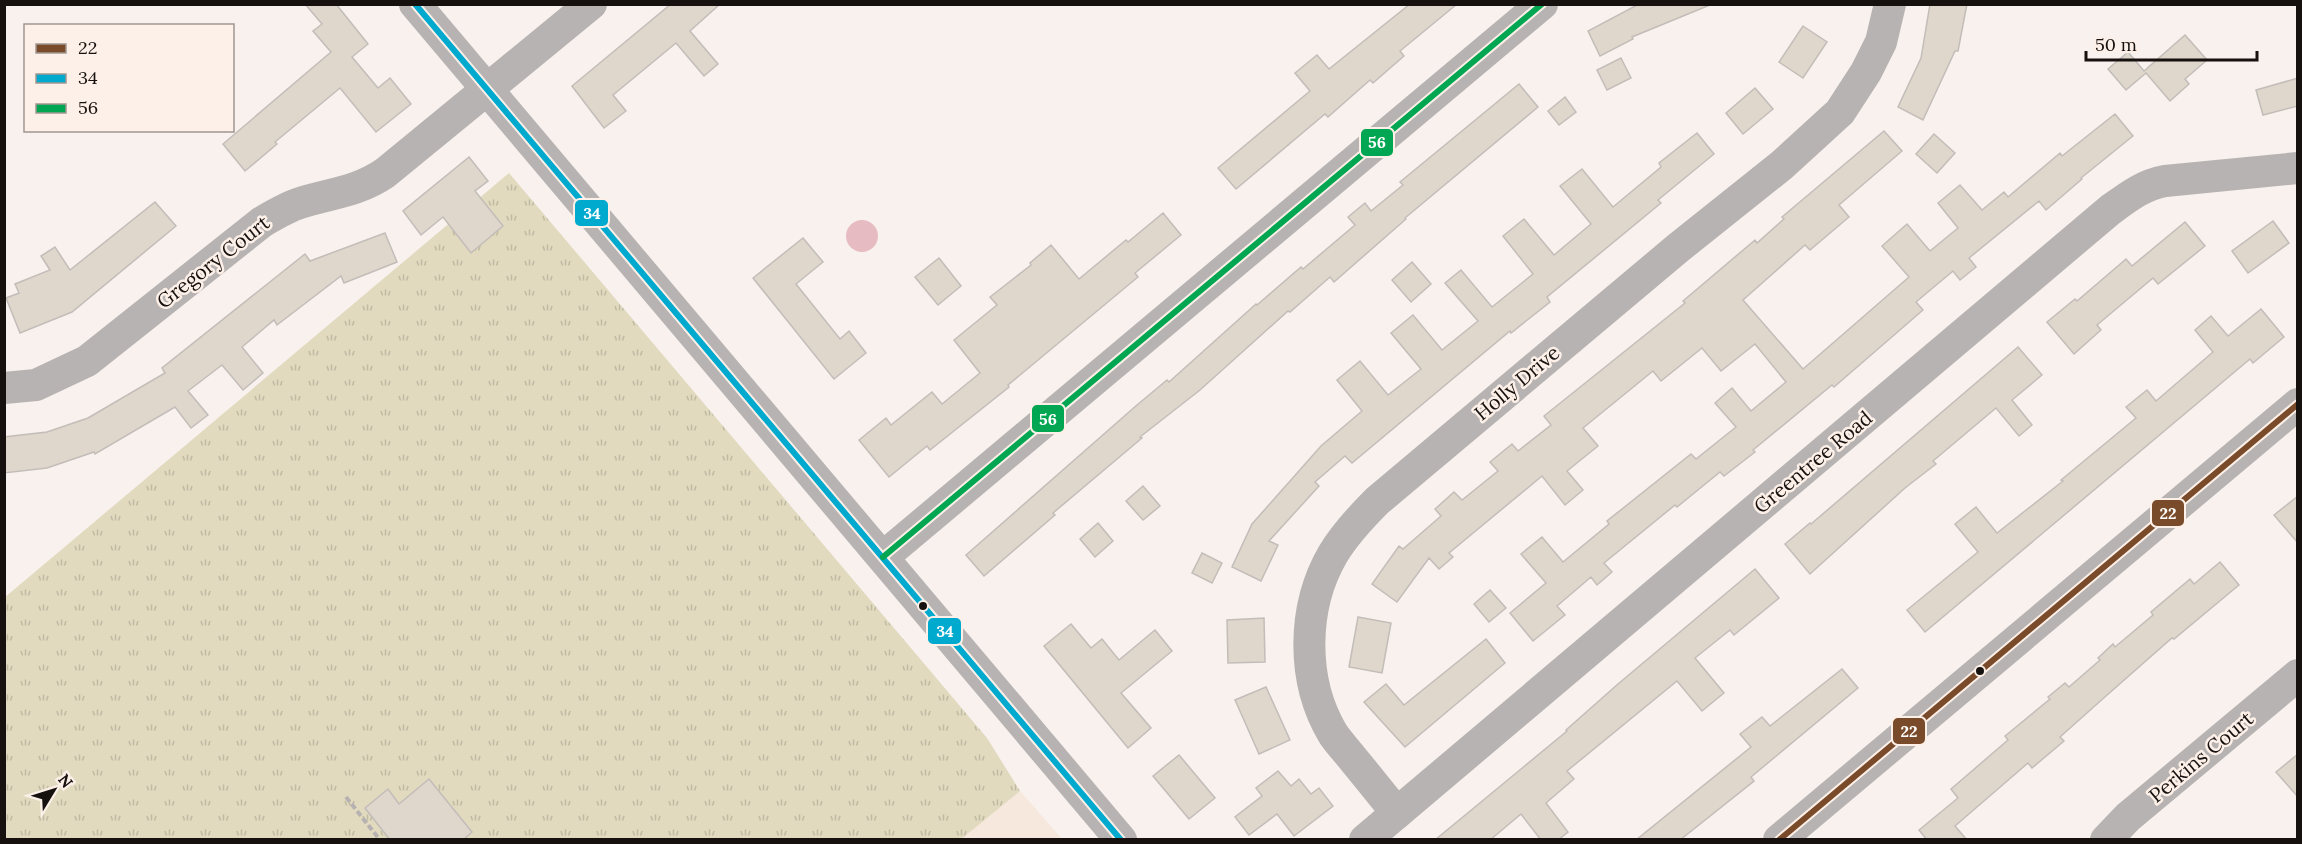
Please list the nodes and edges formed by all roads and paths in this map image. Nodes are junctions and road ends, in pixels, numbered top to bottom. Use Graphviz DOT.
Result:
graph roads {
  1 [pos="415,4"];
  2 [pos="591,4"];
  3 [pos="1542,4"];
  4 [pos="1890,4"];
  5 [pos="488,90"];
  6 [pos="2298,168"];
  7 [pos="4,388"];
  8 [pos="2298,404"];
  9 [pos="883,557"];
  10 [pos="2298,675"];
  11 [pos="346,797"];
  12 [pos="1397,813"];
  13 [pos="381,840"];
  14 [pos="1121,840"];
  15 [pos="1365,840"];
  16 [pos="1779,840"];
  17 [pos="2106,840"];
  1 -- 5 [label="street"];
  2 -- 5 [label="street, Gregory Court"];
  3 -- 9 [label="street"];
  4 -- 12 [label="street, Holly Drive"];
  5 -- 7 [label="street, Gregory Court"];
  5 -- 9 [label="street"];
  6 -- 12 [label="street, Greentree Road"];
  8 -- 16 [label="street"];
  9 -- 14 [label="street"];
  10 -- 17 [label="street, Perkins Court"];
  11 -- 13 [label="path"];
  12 -- 15 [label="street, Greentree Road"];
}
